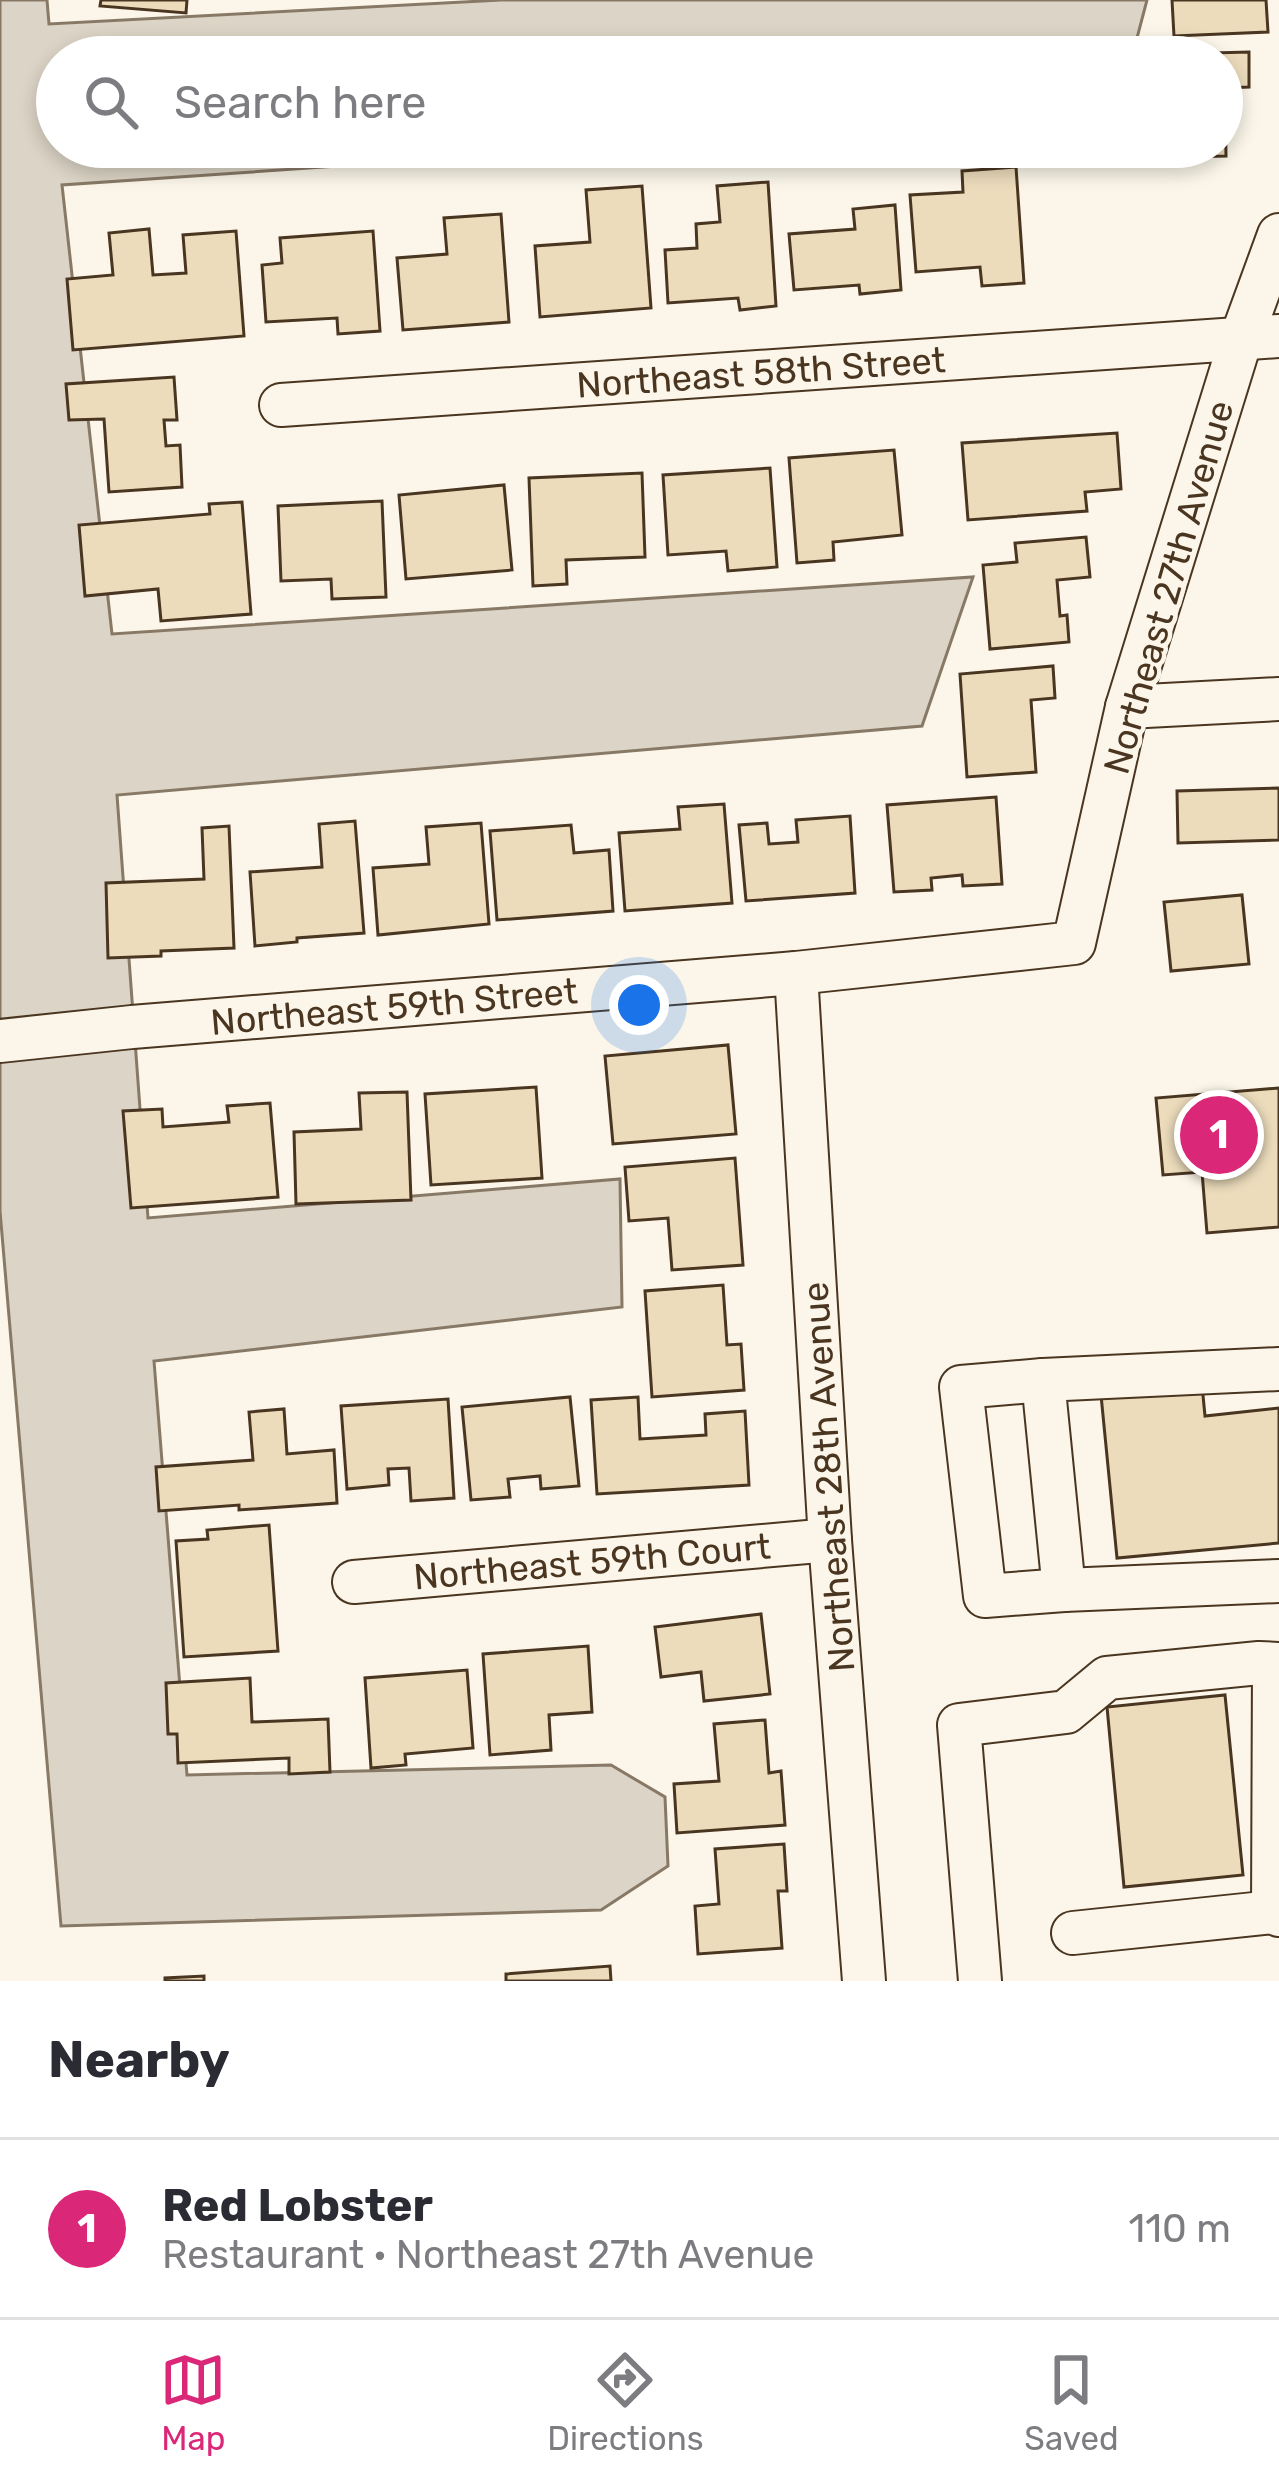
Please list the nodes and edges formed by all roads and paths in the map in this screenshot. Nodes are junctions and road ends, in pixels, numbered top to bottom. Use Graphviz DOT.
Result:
graph roads {
  1 [pos="1279,235"];
  2 [pos="1260,337"];
  3 [pos="281,405"];
  4 [pos="1279,699"];
  5 [pos="1127,707"];
  6 [pos="1074,943"];
  7 [pos="796,973"];
  8 [pos="0,1041"];
  9 [pos="1279,1369"];
  10 [pos="1043,1380"];
  11 [pos="830,1540"];
  12 [pos="1279,1581"];
  13 [pos="354,1582"];
  14 [pos="1064,1589"];
  15 [pos="1276,1664"];
  16 [pos="1276,1914"];
  17 [pos="1073,1934"];
  18 [pos="864,1981"];
  19 [pos="980,1981"];
  1 -- 2 [label="street, Northeast 27th Avenue"];
  2 -- 3 [label="street, Northeast 58th Street"];
  2 -- 5 [label="street, Northeast 27th Avenue"];
  4 -- 5 [label="street"];
  5 -- 6 [label="street, Northeast 27th Avenue"];
  6 -- 7 [label="street, Northeast 59th Street"];
  7 -- 8 [label="street, Northeast 59th Street"];
  7 -- 11 [label="street, Northeast 28th Avenue"];
  9 -- 10 [label="street"];
  10 -- 14 [label="street"];
  10 -- 14 [label="street"];
  11 -- 13 [label="street, Northeast 59th Court"];
  11 -- 18 [label="street, Northeast 28th Avenue"];
  12 -- 14 [label="street"];
  15 -- 16 [label="street"];
  15 -- 19 [label="street"];
  16 -- 17 [label="street"];
}
